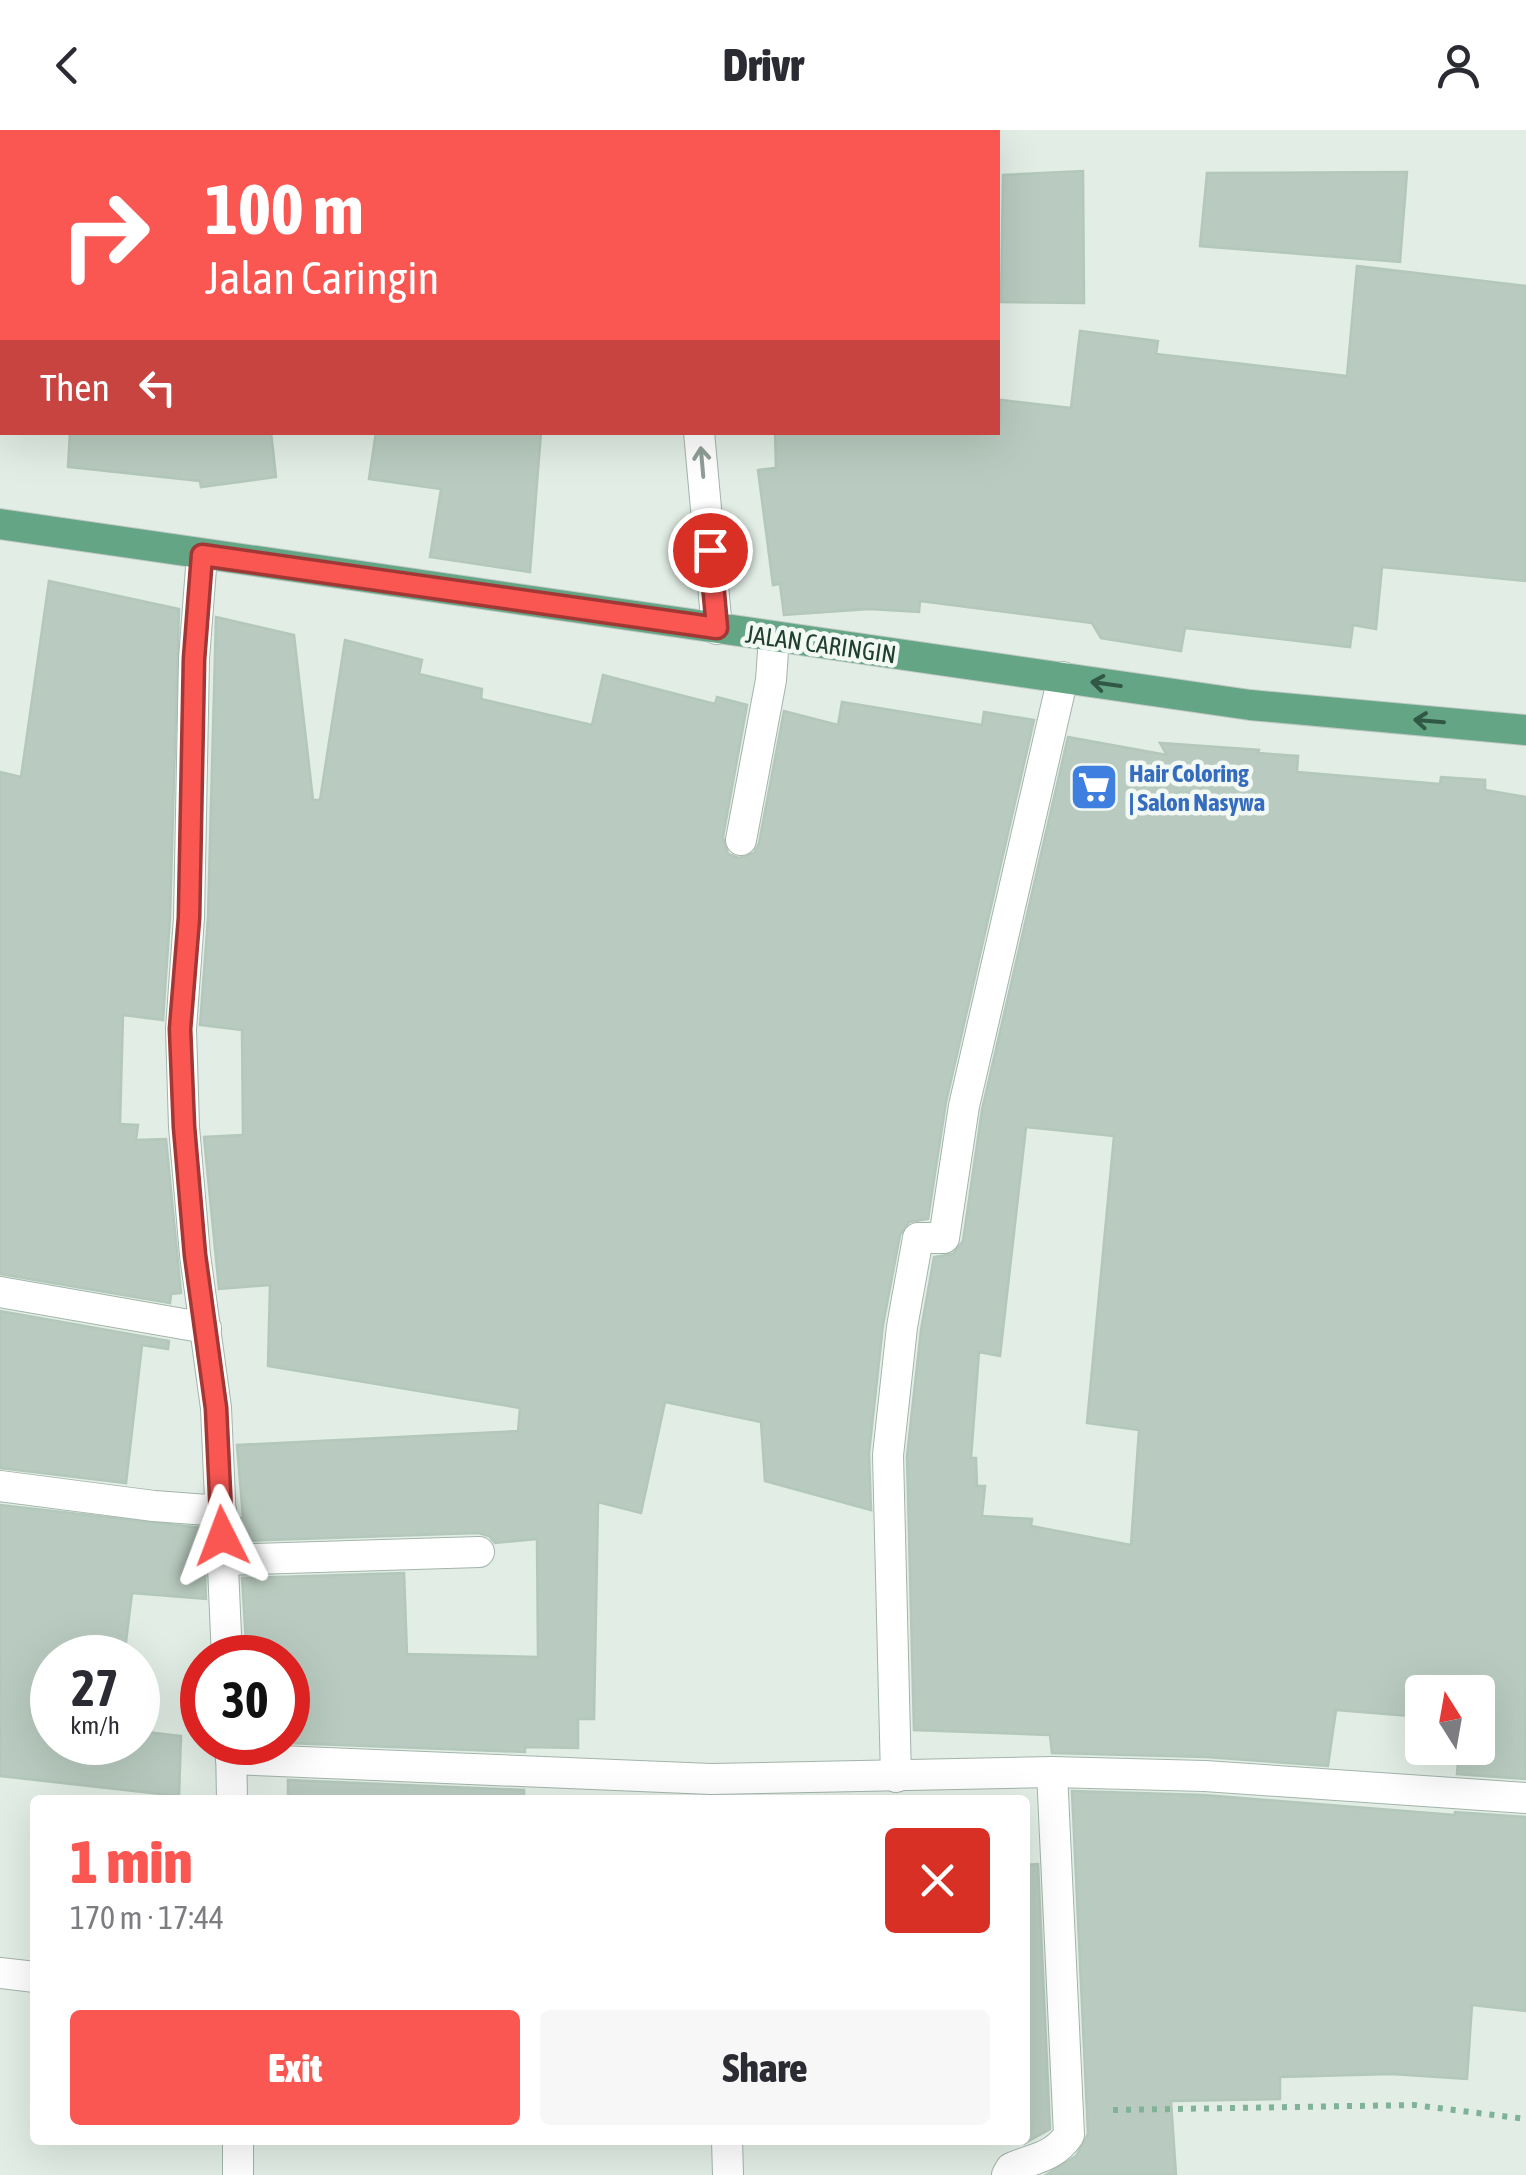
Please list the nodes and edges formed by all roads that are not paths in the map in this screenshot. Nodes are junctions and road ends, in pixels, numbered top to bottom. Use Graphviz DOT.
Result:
graph roads {
  1 [pos="699,435"];
  2 [pos="0,524"];
  3 [pos="202,555"];
  4 [pos="717,628"];
  5 [pos="774,637"];
  6 [pos="1063,678"];
  7 [pos="1526,730"];
  8 [pos="742,840"];
  9 [pos="0,1292"];
  10 [pos="206,1328"];
  11 [pos="0,1486"];
  12 [pos="221,1511"];
  13 [pos="479,1552"];
  14 [pos="223,1560"];
  15 [pos="226,1635"];
  16 [pos="310,1757"];
  17 [pos="231,1765"];
  18 [pos="1052,1772"];
  19 [pos="896,1777"];
  20 [pos="712,1790"];
  21 [pos="232,1795"];
  22 [pos="1526,1798"];
  23 [pos="0,1973"];
  24 [pos="30,1976"];
  25 [pos="238,2145"];
  26 [pos="727,2145"];
  27 [pos="238,2175"];
  28 [pos="728,2175"];
  29 [pos="1007,2175"];
  4 -- 1 [label="street, one-way"];
  2 -- 3 [label="main road, JALAN CARINGIN"];
  3 -- 4 [label="main road, JALAN CARINGIN"];
  3 -- 10 [label="street"];
  4 -- 5 [label="main road, JALAN CARINGIN"];
  5 -- 6 [label="main road, JALAN CARINGIN"];
  5 -- 8 [label="street"];
  7 -- 6 [label="main road, JALAN CARINGIN, one-way"];
  6 -- 19 [label="street"];
  9 -- 10 [label="street"];
  10 -- 12 [label="street"];
  11 -- 12 [label="street"];
  12 -- 14 [label="street"];
  13 -- 14 [label="street"];
  14 -- 15 [label="street"];
  16 -- 20 [label="street"];
  17 -- 21 [label="street"];
  18 -- 19 [label="street"];
  18 -- 22 [label="street"];
  18 -- 29 [label="street"];
  19 -- 20 [label="street"];
  23 -- 24 [label="street"];
  25 -- 27 [label="street"];
  26 -- 28 [label="street"];
}
